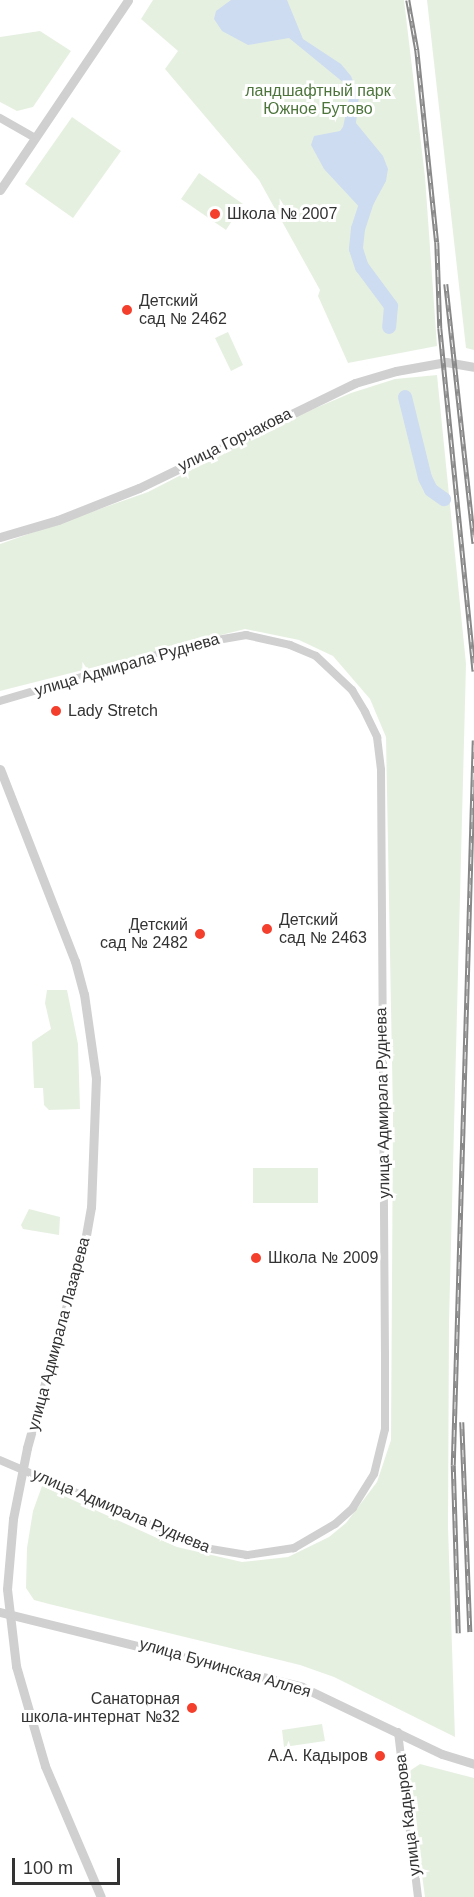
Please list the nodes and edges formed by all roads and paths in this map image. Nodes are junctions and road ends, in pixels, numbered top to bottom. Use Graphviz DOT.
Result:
graph roads {
  1 [pos="128,0"];
  2 [pos="0,118"];
  3 [pos="35,138"];
  4 [pos="0,190"];
  5 [pos="474,366"];
  6 [pos="0,537"];
  7 [pos="0,701"];
  8 [pos="0,769"];
  9 [pos="0,1460"];
  10 [pos="23,1470"];
  11 [pos="4,1613"];
  12 [pos="398,1732"];
  13 [pos="474,1764"];
  14 [pos="101,1897"];
  15 [pos="418,1897"];
  1 -- 3 [label="street"];
  2 -- 3 [label="street"];
  3 -- 4 [label="street"];
  5 -- 6 [label="street, улица Горчакова"];
  7 -- 10 [label="street, улица Адмирала Руднева"];
  8 -- 10 [label="street, улица Адмирала Лазарева"];
  9 -- 10 [label="street, улица Адмирала Руднева"];
  10 -- 11 [label="street, улица Адмирала Лазарева"];
  11 -- 12 [label="street, улица Бунинская Аллея"];
  11 -- 14 [label="street, улица Адмирала Лазарева"];
  12 -- 13 [label="street, улица Бунинская Аллея"];
  12 -- 15 [label="street, улица Кадырова"];
}
